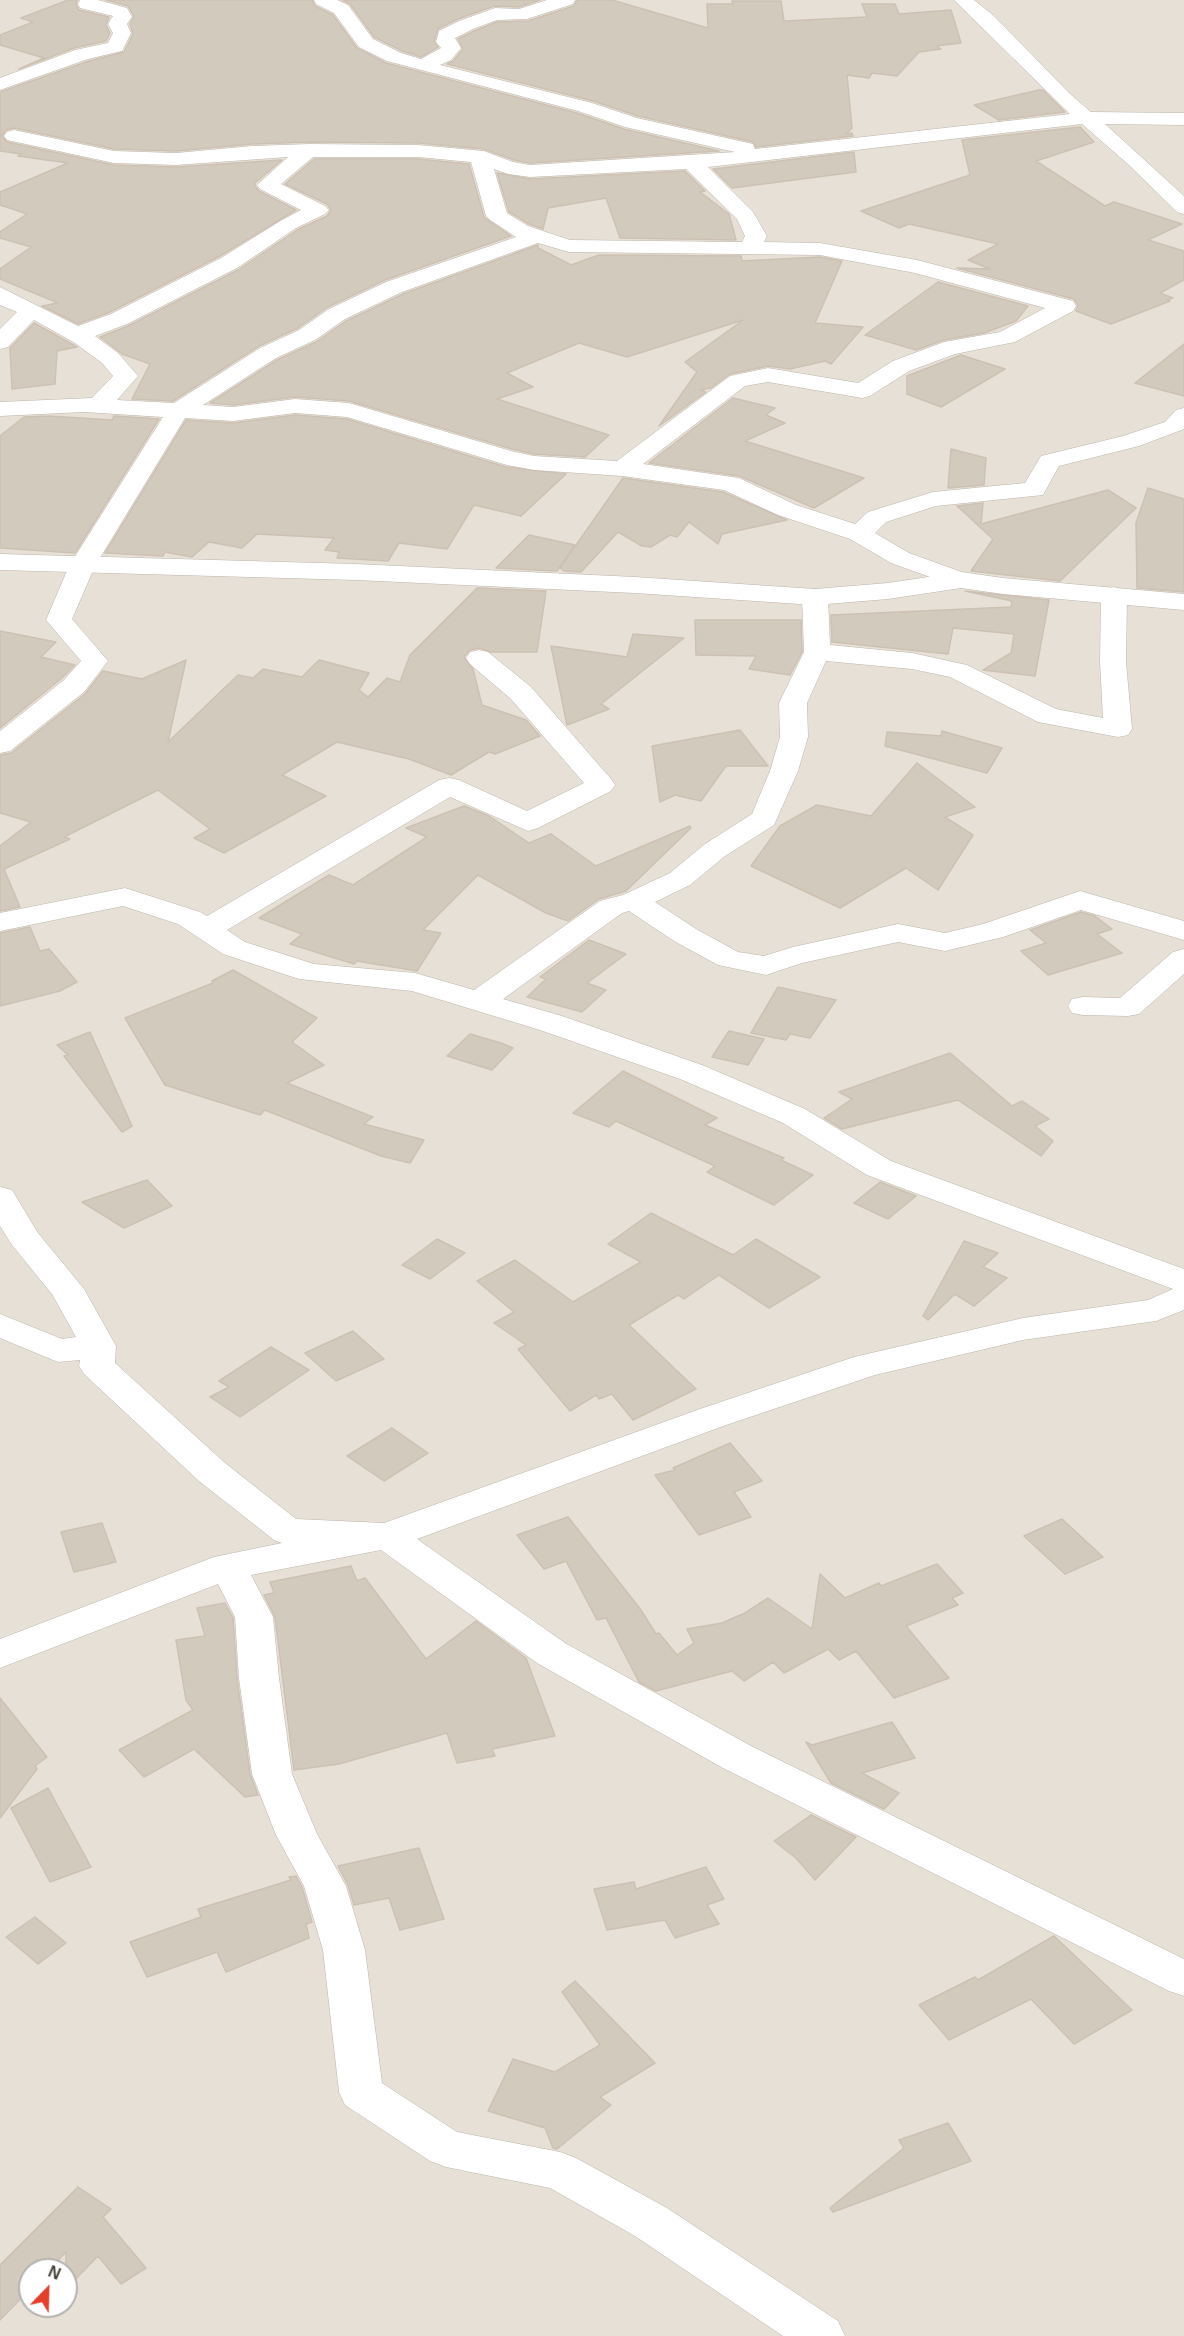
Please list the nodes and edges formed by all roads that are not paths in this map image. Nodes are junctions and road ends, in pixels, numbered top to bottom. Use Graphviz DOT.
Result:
graph roads {
  1 [pos="89,0"];
  2 [pos="323,0"];
  3 [pos="566,0"];
  4 [pos="963,0"];
  5 [pos="422,66"];
  6 [pos="0,84"];
  7 [pos="1085,118"];
  8 [pos="1184,119"];
  9 [pos="7,134"];
  10 [pos="309,150"];
  11 [pos="784,153"];
  12 [pos="480,157"];
  13 [pos="692,163"];
  14 [pos="1184,208"];
  15 [pos="536,237"];
  16 [pos="750,248"];
  17 [pos="0,294"];
  18 [pos="32,310"];
  19 [pos="76,335"];
  20 [pos="0,342"];
  21 [pos="98,406"];
  22 [pos="0,409"];
  23 [pos="178,411"];
  24 [pos="1184,415"];
  25 [pos="622,469"];
  26 [pos="859,534"];
  27 [pos="0,562"];
  28 [pos="82,566"];
  29 [pos="961,580"];
  30 [pos="1114,595"];
  31 [pos="815,597"];
  32 [pos="1184,602"];
  33 [pos="817,652"];
  34 [pos="479,658"];
  35 [pos="0,746"];
  36 [pos="633,901"];
  37 [pos="0,922"];
  38 [pos="207,929"];
  39 [pos="1184,931"];
  40 [pos="1184,958"];
  41 [pos="479,1001"];
  42 [pos="1083,1006"];
  43 [pos="0,1197"];
  44 [pos="1184,1281"];
  45 [pos="1184,1297"];
  46 [pos="0,1325"];
  47 [pos="98,1346"];
  48 [pos="387,1536"];
  49 [pos="227,1566"];
  50 [pos="0,1654"];
  51 [pos="1184,1979"];
  52 [pos="821,2336"];
  1 -- 6 [label="street"];
  2 -- 5 [label="street"];
  3 -- 5 [label="street"];
  4 -- 7 [label="street"];
  5 -- 11 [label="street"];
  7 -- 8 [label="street"];
  7 -- 11 [label="street"];
  7 -- 14 [label="street"];
  9 -- 10 [label="street"];
  10 -- 12 [label="street"];
  10 -- 19 [label="street"];
  11 -- 13 [label="street"];
  12 -- 13 [label="street"];
  12 -- 15 [label="street"];
  13 -- 16 [label="street"];
  15 -- 16 [label="street"];
  15 -- 23 [label="street"];
  16 -- 25 [label="street"];
  17 -- 18 [label="street"];
  18 -- 19 [label="street"];
  18 -- 20 [label="street"];
  19 -- 21 [label="street"];
  21 -- 22 [label="street"];
  21 -- 23 [label="street"];
  23 -- 25 [label="street"];
  23 -- 28 [label="street"];
  24 -- 26 [label="street"];
  25 -- 26 [label="street"];
  26 -- 29 [label="street"];
  27 -- 28 [label="street"];
  28 -- 31 [label="street"];
  28 -- 35 [label="street"];
  29 -- 30 [label="street"];
  29 -- 31 [label="street"];
  30 -- 32 [label="street"];
  30 -- 33 [label="street"];
  31 -- 33 [label="street"];
  33 -- 36 [label="street"];
  34 -- 38 [label="street"];
  36 -- 39 [label="street"];
  36 -- 41 [label="street"];
  37 -- 38 [label="street"];
  38 -- 41 [label="street"];
  40 -- 42 [label="street"];
  41 -- 44 [label="street"];
  43 -- 47 [label="street"];
  45 -- 48 [label="street"];
  46 -- 47 [label="street"];
  47 -- 48 [label="street"];
  48 -- 49 [label="street"];
  48 -- 51 [label="street"];
  49 -- 50 [label="street"];
  49 -- 52 [label="street"];
}
